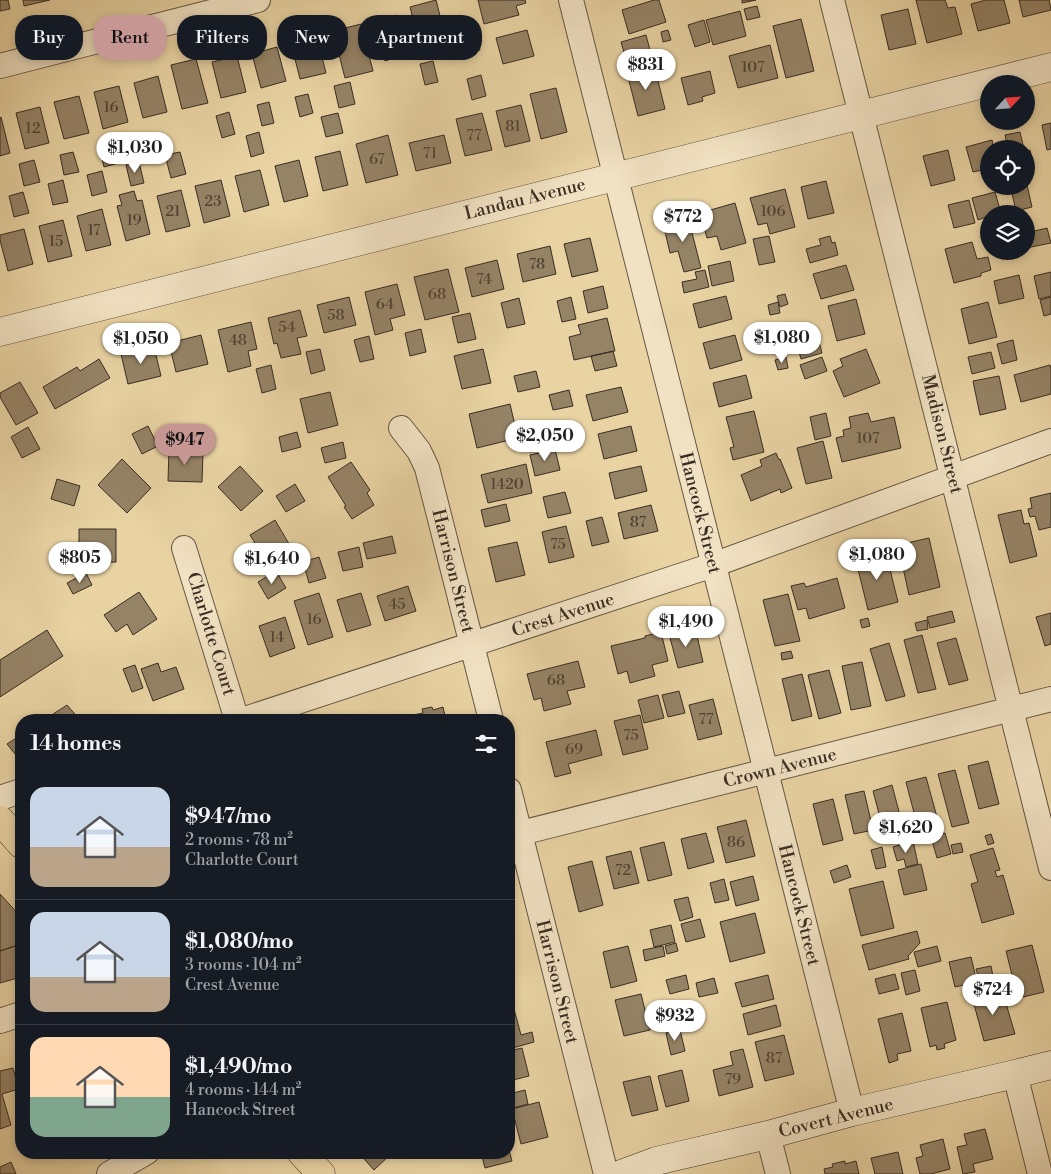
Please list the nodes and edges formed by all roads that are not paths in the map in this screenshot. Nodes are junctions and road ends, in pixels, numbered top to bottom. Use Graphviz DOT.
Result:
graph roads {
  1 [pos="258,0"];
  2 [pos="571,0"];
  3 [pos="832,0"];
  4 [pos="0,66"];
  5 [pos="1051,67"];
  6 [pos="861,114"];
  7 [pos="615,177"];
  8 [pos="0,332"];
  9 [pos="401,428"];
  10 [pos="1051,441"];
  11 [pos="953,478"];
  12 [pos="184,548"];
  13 [pos="714,565"];
  14 [pos="472,645"];
  15 [pos="1051,700"];
  16 [pos="1011,710"];
  17 [pos="236,714"];
  18 [pos="260,714"];
  19 [pos="489,714"];
  20 [pos="765,772"];
  21 [pos="15,793"];
  22 [pos="0,798"];
  23 [pos="0,820"];
  24 [pos="515,835"];
  25 [pos="15,837"];
  26 [pos="515,839"];
  27 [pos="1051,868"];
  28 [pos="15,1016"];
  29 [pos="0,1021"];
  30 [pos="1051,1065"];
  31 [pos="1015,1074"];
  32 [pos="852,1112"];
  33 [pos="768,1135"];
  34 [pos="135,1159"];
  35 [pos="307,1159"];
  36 [pos="109,1174"];
  37 [pos="321,1174"];
  38 [pos="606,1174"];
  39 [pos="621,1174"];
  40 [pos="778,1174"];
  41 [pos="1040,1174"];
  1 -- 4 [label="street"];
  2 -- 7 [label="street, Hancock Street"];
  3 -- 6 [label="street, Madison Street"];
  5 -- 6 [label="street, Landau Avenue"];
  6 -- 7 [label="street, Landau Avenue"];
  6 -- 11 [label="street, Madison Street"];
  7 -- 8 [label="street, Landau Avenue"];
  7 -- 13 [label="street, Hancock Street"];
  9 -- 14 [label="street, Harrison Street"];
  10 -- 11 [label="street, Crest Avenue"];
  11 -- 13 [label="street, Crest Avenue"];
  11 -- 16 [label="street, Madison Street"];
  12 -- 17 [label="street, Charlotte Court"];
  13 -- 14 [label="street, Crest Avenue"];
  13 -- 20 [label="street, Hancock Street"];
  14 -- 18 [label="street, Crest Avenue"];
  14 -- 19 [label="street, Harrison Street"];
  15 -- 16 [label="street, Crown Avenue"];
  16 -- 20 [label="street, Crown Avenue"];
  16 -- 27 [label="street, Madison Street"];
  20 -- 24 [label="street, Crown Avenue"];
  20 -- 32 [label="street, Hancock Street"];
  21 -- 22 [label="street"];
  23 -- 25 [label="main road"];
  26 -- 38 [label="street, Harrison Street"];
  28 -- 29 [label="street"];
  30 -- 31 [label="street, Covert Avenue"];
  31 -- 32 [label="street, Covert Avenue"];
  31 -- 41 [label="street"];
  32 -- 33 [label="street, Covert Avenue"];
  33 -- 39 [label="street, Covert Avenue"];
  33 -- 40 [label="street"];
  34 -- 36 [label="street"];
  35 -- 37 [label="main road"];
}
